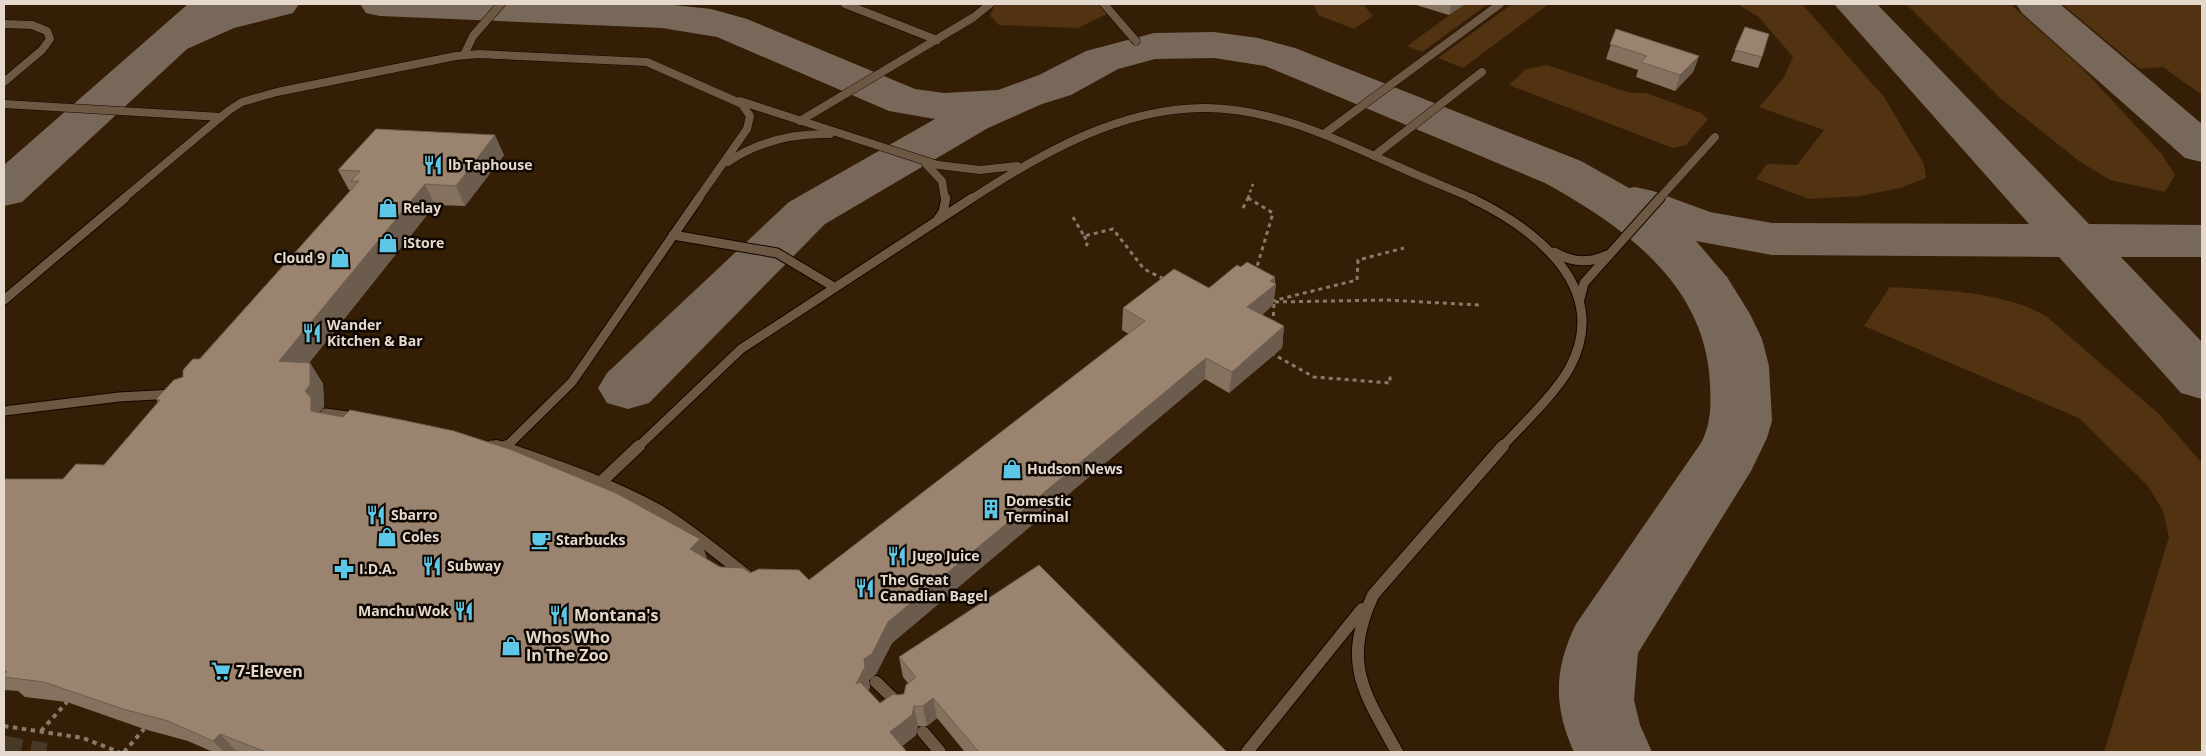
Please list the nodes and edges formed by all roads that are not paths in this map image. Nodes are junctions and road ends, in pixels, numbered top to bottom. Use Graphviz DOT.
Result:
graph roads {
  1 [pos="501,4"];
  2 [pos="845,4"];
  3 [pos="990,4"];
  4 [pos="1104,4"];
  5 [pos="1500,4"];
  6 [pos="4,24"];
  7 [pos="937,40"];
  8 [pos="1136,41"];
  9 [pos="464,55"];
  10 [pos="1482,72"];
  11 [pos="4,82"];
  12 [pos="732,98"];
  13 [pos="4,104"];
  14 [pos="221,117"];
  15 [pos="800,121"];
  16 [pos="1324,134"];
  17 [pos="850,137"];
  18 [pos="1715,137"];
  19 [pos="1374,156"];
  20 [pos="1037,159"];
  21 [pos="922,161"];
  22 [pos="721,167"];
  23 [pos="932,225"];
  24 [pos="673,236"];
  25 [pos="1545,245"];
  26 [pos="1612,252"];
  27 [pos="834,287"];
  28 [pos="4,300"];
  29 [pos="1580,305"];
  30 [pos="184,394"];
  31 [pos="4,411"];
  32 [pos="325,413"];
  33 [pos="364,418"];
  34 [pos="486,444"];
  35 [pos="505,448"];
  36 [pos="600,483"];
  37 [pos="759,586"];
  38 [pos="1373,595"];
  39 [pos="876,682"];
  40 [pos="903,708"];
  41 [pos="923,732"];
  42 [pos="940,752"];
  43 [pos="1247,752"];
  44 [pos="1397,752"];
  1 -- 9 [label="lane"];
  2 -- 7 [label="lane"];
  3 -- 7 [label="lane"];
  4 -- 8 [label="lane"];
  5 -- 16 [label="lane"];
  6 -- 11 [label="lane"];
  7 -- 15 [label="lane"];
  9 -- 12 [label="lane"];
  9 -- 14 [label="lane"];
  10 -- 19 [label="lane"];
  12 -- 15 [label="lane"];
  12 -- 22 [label="lane"];
  13 -- 14 [label="lane"];
  14 -- 28 [label="lane"];
  15 -- 17 [label="lane"];
  16 -- 19 [label="lane"];
  16 -- 20 [label="lane"];
  17 -- 21 [label="lane"];
  17 -- 22 [label="lane"];
  18 -- 26 [label="lane"];
  19 -- 25 [label="lane"];
  20 -- 21 [label="lane"];
  20 -- 23 [label="lane"];
  21 -- 23 [label="lane"];
  22 -- 24 [label="lane"];
  23 -- 27 [label="lane"];
  24 -- 27 [label="lane"];
  24 -- 35 [label="lane"];
  25 -- 26 [label="lane"];
  25 -- 29 [label="lane"];
  26 -- 29 [label="lane"];
  27 -- 36 [label="lane"];
  29 -- 38 [label="lane"];
  30 -- 31 [label="lane"];
  32 -- 33 [label="lane"];
  34 -- 35 [label="lane"];
  35 -- 36 [label="lane"];
  36 -- 37 [label="lane"];
  38 -- 43 [label="lane"];
  38 -- 44 [label="lane"];
  39 -- 40 [label="lane"];
  41 -- 42 [label="lane"];
}
